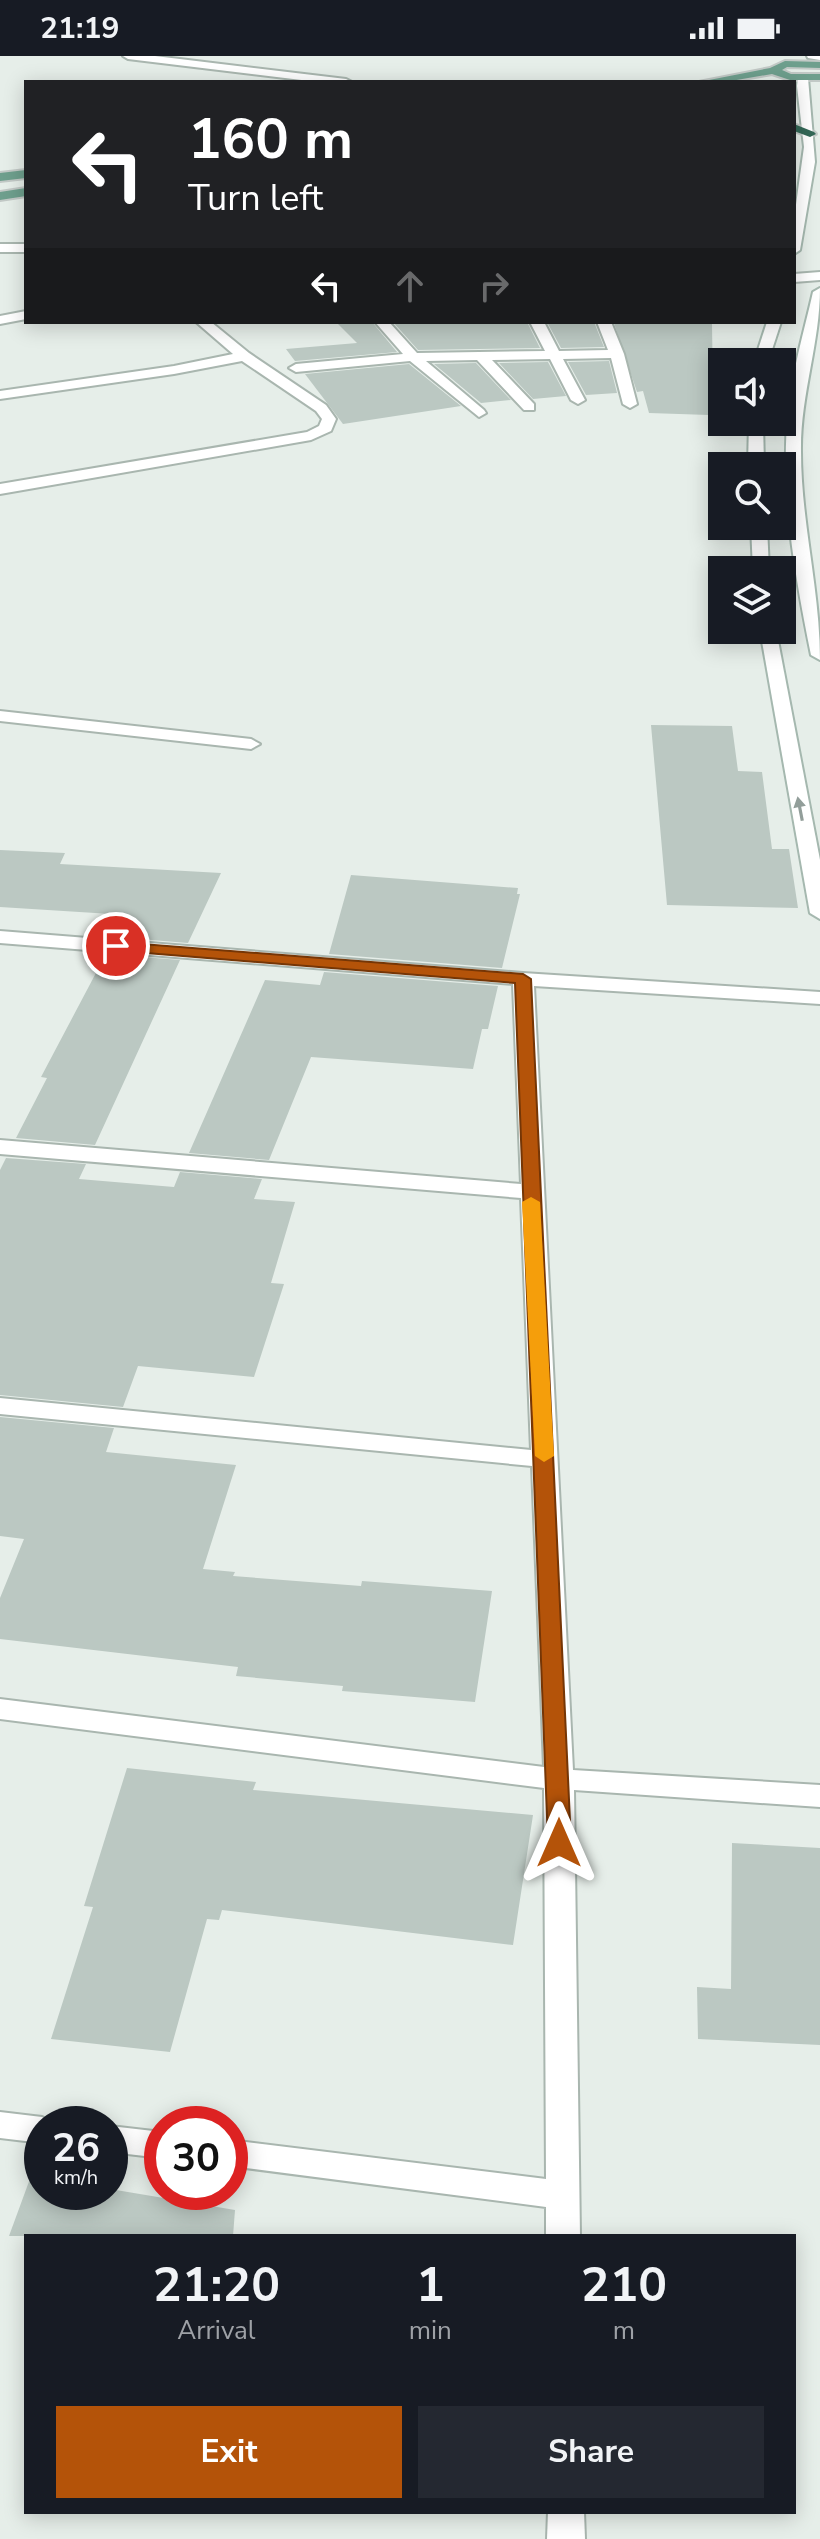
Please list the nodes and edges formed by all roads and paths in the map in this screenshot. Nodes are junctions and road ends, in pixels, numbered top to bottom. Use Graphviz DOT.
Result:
graph roads {
  1 [pos="128,56"];
  2 [pos="230,56"];
  3 [pos="812,56"];
  4 [pos="820,57"];
  5 [pos="799,63"];
  6 [pos="820,65"];
  7 [pos="213,67"];
  8 [pos="773,71"];
  9 [pos="820,77"];
  10 [pos="796,78"];
  11 [pos="328,80"];
  12 [pos="717,80"];
  13 [pos="780,80"];
  14 [pos="796,128"];
  15 [pos="810,134"];
  16 [pos="24,174"];
  17 [pos="0,177"];
  18 [pos="24,192"];
  19 [pos="0,196"];
  20 [pos="796,240"];
  21 [pos="0,248"];
  22 [pos="24,248"];
  23 [pos="820,276"];
  24 [pos="796,278"];
  25 [pos="820,292"];
  26 [pos="24,315"];
  27 [pos="0,320"];
  28 [pos="205,324"];
  29 [pos="384,324"];
  30 [pos="538,324"];
  31 [pos="605,324"];
  32 [pos="773,324"];
  33 [pos="766,348"];
  34 [pos="617,354"];
  35 [pos="480,355"];
  36 [pos="555,355"];
  37 [pos="244,356"];
  38 [pos="413,357"];
  39 [pos="296,368"];
  40 [pos="0,395"];
  41 [pos="578,400"];
  42 [pos="630,404"];
  43 [pos="529,407"];
  44 [pos="479,413"];
  45 [pos="0,489"];
  46 [pos="771,644"];
  47 [pos="820,655"];
  48 [pos="0,716"];
  49 [pos="251,744"];
  50 [pos="820,913"];
  51 [pos="0,937"];
  52 [pos="523,979"];
  53 [pos="820,998"];
  54 [pos="0,1147"];
  55 [pos="530,1192"];
  56 [pos="0,1406"];
  57 [pos="545,1459"];
  58 [pos="0,1709"];
  59 [pos="559,1779"];
  60 [pos="820,1796"];
  61 [pos="0,2125"];
  62 [pos="24,2128"];
  63 [pos="248,2155"];
  64 [pos="563,2195"];
  65 [pos="563,2234"];
  66 [pos="566,2514"];
  67 [pos="566,2539"];
  1 -- 7 [label="street"];
  2 -- 7 [label="street"];
  3 -- 4 [label="street"];
  4 -- 5 [label="main road"];
  5 -- 6 [label="main road"];
  5 -- 8 [label="main road"];
  7 -- 11 [label="street"];
  8 -- 10 [label="main road"];
  8 -- 12 [label="main road"];
  9 -- 10 [label="main road"];
  10 -- 13 [label="main road"];
  10 -- 15 [label="street"];
  14 -- 15 [label="highway"];
  15 -- 20 [label="street"];
  16 -- 17 [label="main road"];
  18 -- 19 [label="main road"];
  21 -- 22 [label="street"];
  23 -- 24 [label="street"];
  25 -- 47 [label="street"];
  26 -- 27 [label="street"];
  28 -- 37 [label="street"];
  29 -- 38 [label="street"];
  30 -- 36 [label="street"];
  31 -- 34 [label="street"];
  32 -- 33 [label="street"];
  34 -- 36 [label="street"];
  34 -- 42 [label="street"];
  35 -- 36 [label="street"];
  35 -- 38 [label="street"];
  35 -- 43 [label="street"];
  36 -- 41 [label="street"];
  37 -- 40 [label="street"];
  37 -- 45 [label="street"];
  38 -- 39 [label="street"];
  38 -- 44 [label="street"];
  50 -- 46 [label="street, one-way"];
  48 -- 49 [label="street"];
  51 -- 52 [label="street"];
  52 -- 53 [label="street"];
  52 -- 55 [label="street"];
  54 -- 55 [label="street"];
  55 -- 57 [label="street"];
  56 -- 57 [label="street"];
  57 -- 59 [label="street"];
  58 -- 59 [label="street"];
  59 -- 60 [label="street"];
  59 -- 64 [label="street"];
  61 -- 62 [label="street"];
  63 -- 64 [label="street"];
  64 -- 65 [label="street"];
  66 -- 67 [label="street"];
}
